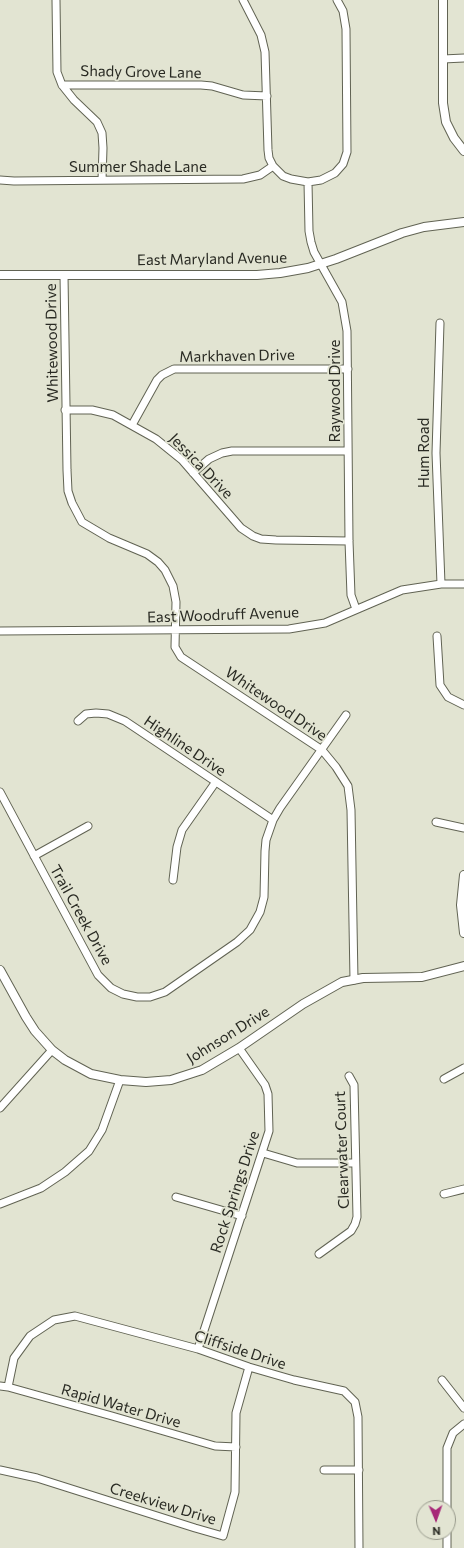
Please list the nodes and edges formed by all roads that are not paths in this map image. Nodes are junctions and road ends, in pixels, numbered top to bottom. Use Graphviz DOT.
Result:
graph roads {
  1 [pos="56,0"];
  2 [pos="243,0"];
  3 [pos="337,0"];
  4 [pos="443,0"];
  5 [pos="464,58"];
  6 [pos="442,59"];
  7 [pos="62,85"];
  8 [pos="267,96"];
  9 [pos="464,151"];
  10 [pos="273,166"];
  11 [pos="0,180"];
  12 [pos="102,180"];
  13 [pos="308,182"];
  14 [pos="464,222"];
  15 [pos="321,264"];
  16 [pos="0,275"];
  17 [pos="64,275"];
  18 [pos="440,323"];
  19 [pos="348,368"];
  20 [pos="66,410"];
  21 [pos="132,425"];
  22 [pos="348,451"];
  23 [pos="193,473"];
  24 [pos="349,541"];
  25 [pos="441,584"];
  26 [pos="464,584"];
  27 [pos="356,609"];
  28 [pos="175,630"];
  29 [pos="0,631"];
  30 [pos="437,636"];
  31 [pos="464,705"];
  32 [pos="346,715"];
  33 [pos="78,721"];
  34 [pos="322,750"];
  35 [pos="215,783"];
  36 [pos="0,792"];
  37 [pos="273,820"];
  38 [pos="436,822"];
  39 [pos="88,826"];
  40 [pos="464,828"];
  41 [pos="34,856"];
  42 [pos="464,875"];
  43 [pos="173,880"];
  44 [pos="464,933"];
  45 [pos="464,966"];
  46 [pos="0,970"];
  47 [pos="354,980"];
  48 [pos="239,1048"];
  49 [pos="52,1050"];
  50 [pos="464,1068"];
  51 [pos="349,1076"];
  52 [pos="444,1079"];
  53 [pos="120,1080"];
  54 [pos="0,1108"];
  55 [pos="263,1153"];
  56 [pos="355,1162"];
  57 [pos="464,1189"];
  58 [pos="444,1194"];
  59 [pos="176,1197"];
  60 [pos="0,1204"];
  61 [pos="242,1216"];
  62 [pos="319,1254"];
  63 [pos="198,1349"];
  64 [pos="249,1367"];
  65 [pos="442,1380"];
  66 [pos="0,1386"];
  67 [pos="8,1387"];
  68 [pos="464,1408"];
  69 [pos="464,1424"];
  70 [pos="236,1448"];
  71 [pos="0,1470"];
  72 [pos="324,1470"];
  73 [pos="359,1470"];
  74 [pos="447,1500"];
  75 [pos="359,1548"];
  1 -- 7 [label="street"];
  2 -- 8 [label="street"];
  3 -- 13 [label="street"];
  4 -- 6 [label="street"];
  5 -- 6 [label="street"];
  6 -- 9 [label="street"];
  7 -- 8 [label="street, Shady Grove Lane"];
  7 -- 12 [label="street"];
  8 -- 10 [label="street"];
  10 -- 12 [label="street, Summer Shade Lane"];
  10 -- 13 [label="street"];
  11 -- 12 [label="street, Summer Shade Lane"];
  13 -- 15 [label="street, Raywood Drive"];
  14 -- 15 [label="street, East Maryland Avenue"];
  15 -- 17 [label="street, East Maryland Avenue"];
  15 -- 19 [label="street, Raywood Drive"];
  16 -- 17 [label="street, East Maryland Avenue"];
  17 -- 20 [label="street, Whitewood Drive"];
  18 -- 25 [label="street, Hum Road"];
  19 -- 21 [label="street, Markhaven Drive"];
  19 -- 22 [label="street, Raywood Drive"];
  20 -- 21 [label="street, Jessica Drive"];
  20 -- 28 [label="street"];
  21 -- 23 [label="street, Jessica Drive"];
  22 -- 23 [label="street"];
  22 -- 24 [label="street, Raywood Drive"];
  23 -- 24 [label="street, Jessica Drive"];
  24 -- 27 [label="street, Raywood Drive"];
  25 -- 26 [label="street, East Woodruff Avenue"];
  25 -- 27 [label="street, East Woodruff Avenue"];
  27 -- 28 [label="street, East Woodruff Avenue"];
  28 -- 29 [label="street, East Woodruff Avenue"];
  28 -- 34 [label="street, Whitewood Drive"];
  30 -- 31 [label="street"];
  32 -- 34 [label="street, Trail Creek Drive"];
  33 -- 35 [label="street, Highline Drive"];
  34 -- 37 [label="street, Trail Creek Drive"];
  34 -- 47 [label="street, Whitewood Drive"];
  35 -- 37 [label="street, Highline Drive"];
  35 -- 43 [label="street"];
  36 -- 41 [label="street, Trail Creek Drive"];
  37 -- 41 [label="street, Trail Creek Drive"];
  38 -- 40 [label="street"];
  39 -- 41 [label="street"];
  42 -- 44 [label="street"];
  45 -- 47 [label="street, Johnson Drive"];
  46 -- 49 [label="street, Johnson Drive"];
  47 -- 48 [label="street, Johnson Drive"];
  48 -- 53 [label="street, Johnson Drive"];
  48 -- 55 [label="street, Rock Springs Drive"];
  49 -- 53 [label="street, Johnson Drive"];
  49 -- 54 [label="street"];
  50 -- 52 [label="street"];
  51 -- 56 [label="street, Clearwater Court"];
  53 -- 60 [label="street"];
  55 -- 56 [label="street"];
  55 -- 61 [label="street, Rock Springs Drive"];
  56 -- 62 [label="street, Clearwater Court"];
  57 -- 58 [label="street"];
  59 -- 61 [label="street"];
  61 -- 63 [label="street, Rock Springs Drive"];
  63 -- 64 [label="street, Cliffside Drive"];
  63 -- 67 [label="street, Cliffside Drive"];
  64 -- 70 [label="street, Creekview Drive"];
  64 -- 73 [label="street, Cliffside Drive"];
  65 -- 68 [label="street"];
  66 -- 67 [label="street, Rapid Water Drive"];
  67 -- 70 [label="street, Rapid Water Drive"];
  69 -- 74 [label="street"];
  70 -- 71 [label="street, Creekview Drive"];
  72 -- 73 [label="street"];
  73 -- 75 [label="street, Cliffside Drive"];
}
